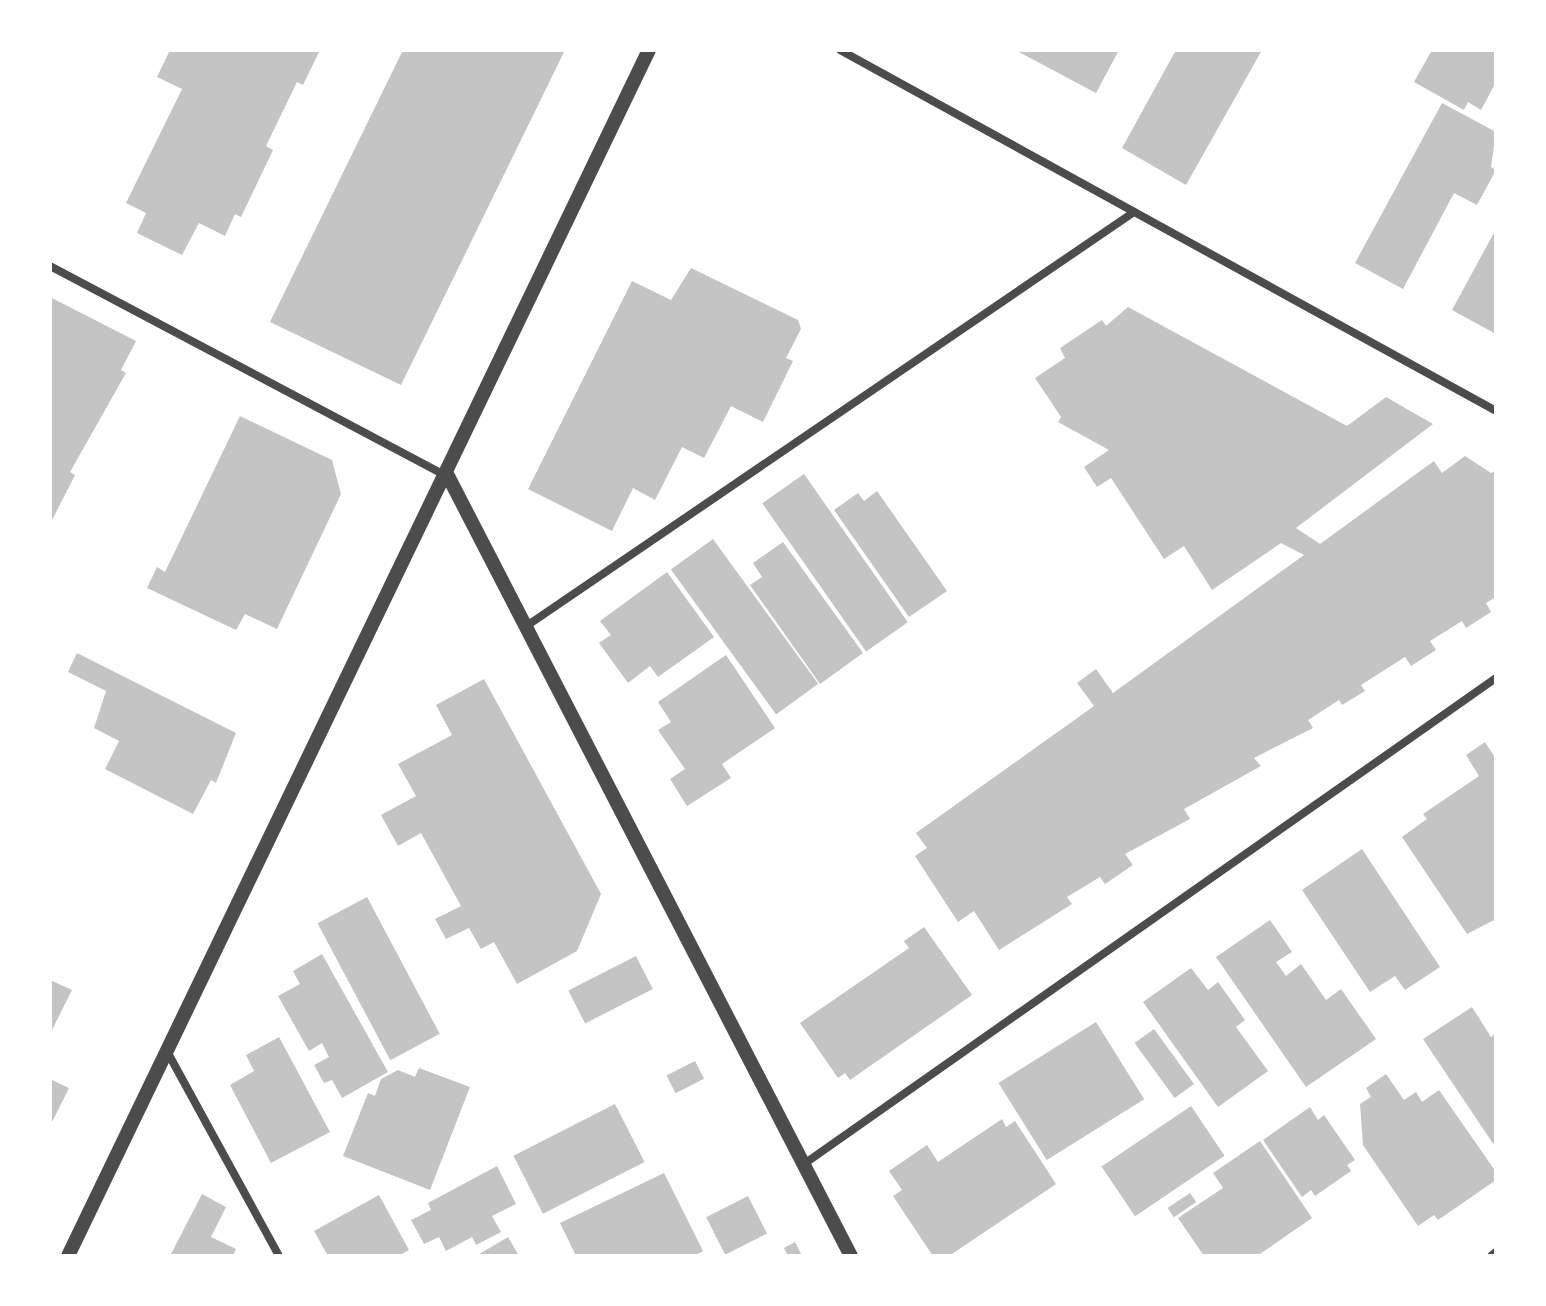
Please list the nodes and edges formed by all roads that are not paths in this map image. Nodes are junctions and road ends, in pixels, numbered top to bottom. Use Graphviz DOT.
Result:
graph roads {
  1 [pos="649,50"];
  2 [pos="840,50"];
  3 [pos="1134,212"];
  4 [pos="50,266"];
  5 [pos="1496,411"];
  6 [pos="448,476"];
  7 [pos="525,627"];
  8 [pos="1496,678"];
  9 [pos="169,1055"];
  10 [pos="804,1164"];
  11 [pos="1496,1252"];
  12 [pos="68,1256"];
  13 [pos="279,1256"];
  14 [pos="851,1256"];
  15 [pos="1491,1256"];
  1 -- 6 [label="street"];
  2 -- 3 [label="street"];
  3 -- 5 [label="street"];
  3 -- 7 [label="street"];
  4 -- 6 [label="street"];
  6 -- 7 [label="street"];
  6 -- 9 [label="street"];
  7 -- 10 [label="street"];
  8 -- 10 [label="street"];
  9 -- 12 [label="street"];
  9 -- 13 [label="street"];
  10 -- 14 [label="street"];
  11 -- 15 [label="street"];
}
